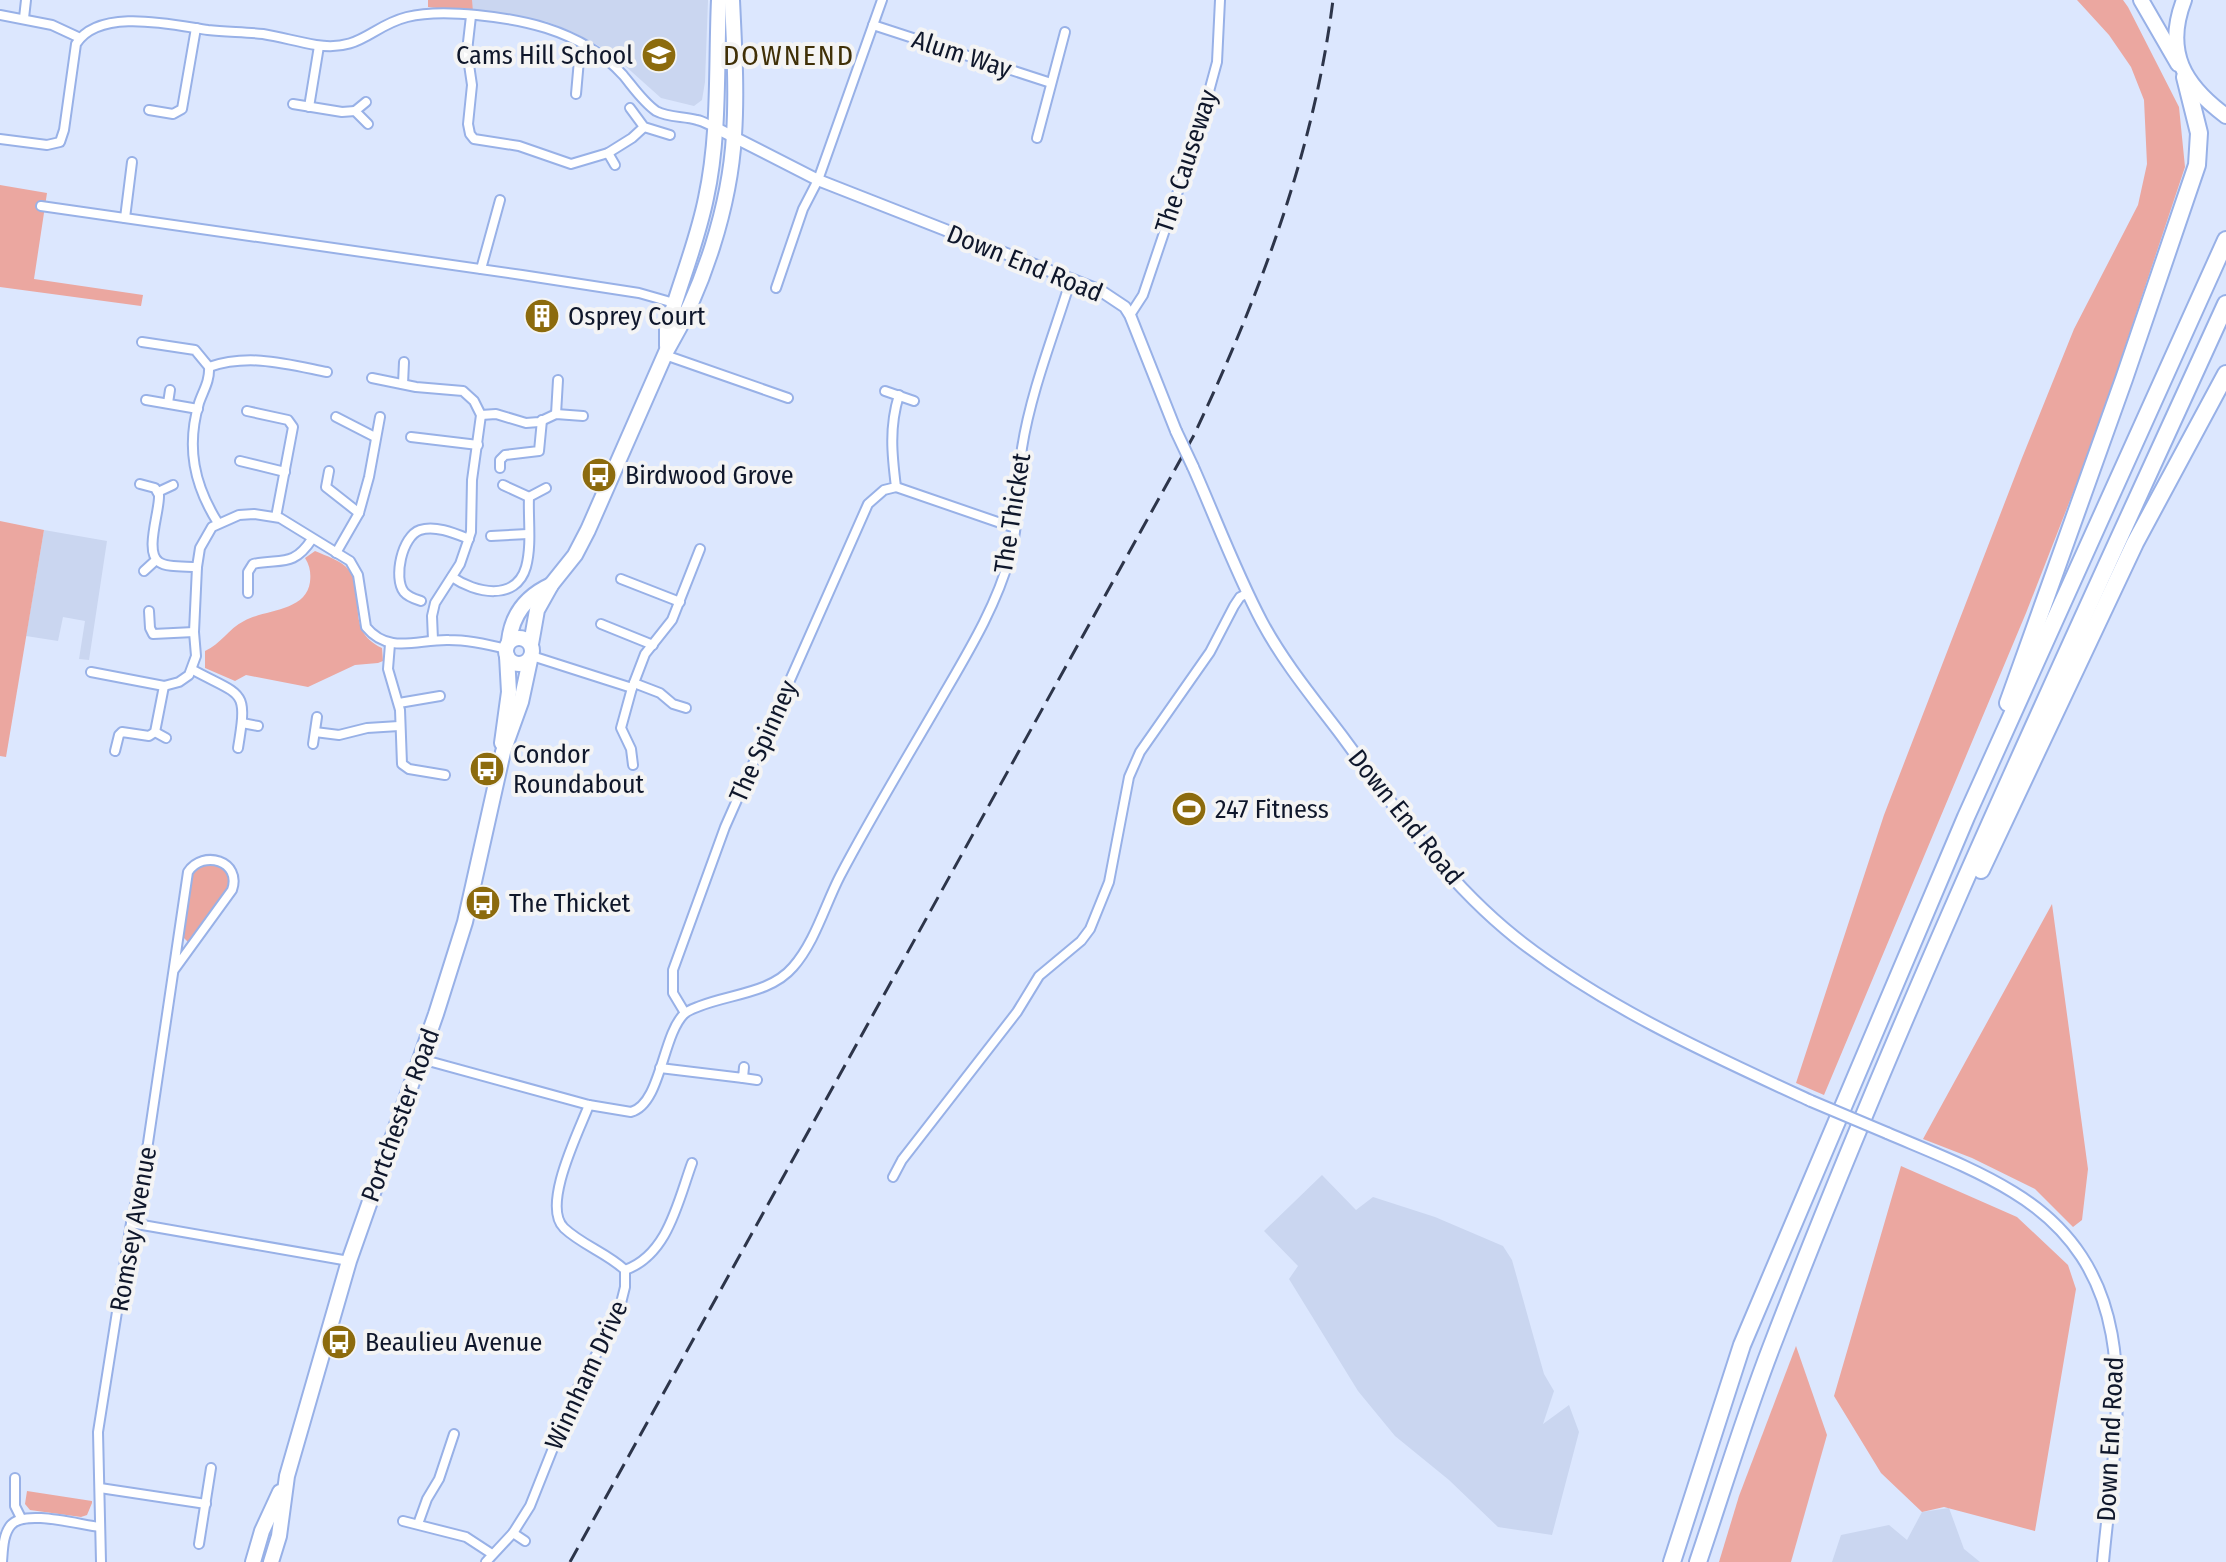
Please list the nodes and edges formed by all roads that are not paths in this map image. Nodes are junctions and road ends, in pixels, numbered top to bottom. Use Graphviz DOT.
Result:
graph roads {
  1 [pos="26,0"];
  2 [pos="719,0"];
  3 [pos="732,0"];
  4 [pos="882,0"];
  5 [pos="1220,0"];
  6 [pos="2141,0"];
  7 [pos="2184,0"];
  8 [pos="0,15"];
  9 [pos="471,16"];
  10 [pos="24,18"];
  11 [pos="873,25"];
  12 [pos="196,28"];
  13 [pos="1065,32"];
  14 [pos="80,38"];
  15 [pos="319,46"];
  16 [pos="585,46"];
  17 [pos="2183,72"];
  18 [pos="1051,83"];
  19 [pos="576,94"];
  20 [pos="366,102"];
  21 [pos="293,104"];
  22 [pos="309,107"];
  23 [pos="630,108"];
  24 [pos="149,110"];
  25 [pos="355,111"];
  26 [pos="2226,116"];
  27 [pos="368,124"];
  28 [pos="644,127"];
  29 [pos="714,127"];
  30 [pos="670,135"];
  31 [pos="734,136"];
  32 [pos="1037,138"];
  33 [pos="0,139"];
  34 [pos="608,153"];
  35 [pos="132,162"];
  36 [pos="615,165"];
  37 [pos="818,180"];
  38 [pos="500,200"];
  39 [pos="41,206"];
  40 [pos="125,218"];
  41 [pos="2226,240"];
  42 [pos="481,269"];
  43 [pos="1071,279"];
  44 [pos="776,288"];
  45 [pos="674,303"];
  46 [pos="2226,304"];
  47 [pos="1130,315"];
  48 [pos="142,342"];
  49 [pos="666,353"];
  50 [pos="404,362"];
  51 [pos="209,367"];
  52 [pos="327,372"];
  53 [pos="2226,374"];
  54 [pos="372,378"];
  55 [pos="558,380"];
  56 [pos="403,384"];
  57 [pos="170,390"];
  58 [pos="885,391"];
  59 [pos="899,395"];
  60 [pos="788,398"];
  61 [pos="146,400"];
  62 [pos="914,401"];
  63 [pos="255,402"];
  64 [pos="168,403"];
  65 [pos="198,409"];
  66 [pos="556,414"];
  67 [pos="481,415"];
  68 [pos="583,416"];
  69 [pos="336,417"];
  70 [pos="380,417"];
  71 [pos="542,420"];
  72 [pos="375,437"];
  73 [pos="411,437"];
  74 [pos="478,445"];
  75 [pos="240,461"];
  76 [pos="500,468"];
  77 [pos="329,471"];
  78 [pos="285,472"];
  79 [pos="140,484"];
  80 [pos="173,485"];
  81 [pos="503,485"];
  82 [pos="896,487"];
  83 [pos="546,488"];
  84 [pos="158,492"];
  85 [pos="529,497"];
  86 [pos="359,513"];
  87 [pos="276,517"];
  88 [pos="218,523"];
  89 [pos="1015,528"];
  90 [pos="528,534"];
  91 [pos="491,536"];
  92 [pos="312,539"];
  93 [pos="469,539"];
  94 [pos="392,542"];
  95 [pos="403,545"];
  96 [pos="700,549"];
  97 [pos="336,553"];
  98 [pos="156,560"];
  99 [pos="197,567"];
  100 [pos="144,571"];
  101 [pos="452,577"];
  102 [pos="621,579"];
  103 [pos="551,585"];
  104 [pos="248,593"];
  105 [pos="1248,593"];
  106 [pos="421,601"];
  107 [pos="680,602"];
  108 [pos="149,611"];
  109 [pos="601,624"];
  110 [pos="194,632"];
  111 [pos="433,640"];
  112 [pos="390,644"];
  113 [pos="653,645"];
  114 [pos="507,649"];
  115 [pos="531,653"];
  116 [pos="193,670"];
  117 [pos="91,672"];
  118 [pos="164,686"];
  119 [pos="633,686"];
  120 [pos="440,696"];
  121 [pos="399,703"];
  122 [pos="686,708"];
  123 [pos="317,717"];
  124 [pos="242,723"];
  125 [pos="258,726"];
  126 [pos="399,726"];
  127 [pos="155,732"];
  128 [pos="315,732"];
  129 [pos="166,738"];
  130 [pos="313,744"];
  131 [pos="238,748"];
  132 [pos="115,751"];
  133 [pos="503,752"];
  134 [pos="633,765"];
  135 [pos="445,775"];
  136 [pos="1966,817"];
  137 [pos="174,970"];
  138 [pos="685,1013"];
  139 [pos="421,1059"];
  140 [pos="744,1067"];
  141 [pos="660,1068"];
  142 [pos="743,1078"];
  143 [pos="757,1080"];
  144 [pos="589,1105"];
  145 [pos="1851,1146"];
  146 [pos="692,1163"];
  147 [pos="893,1177"];
  148 [pos="131,1223"];
  149 [pos="349,1261"];
  150 [pos="625,1270"];
  151 [pos="454,1434"];
  152 [pos="211,1468"];
  153 [pos="287,1476"];
  154 [pos="15,1478"];
  155 [pos="100,1488"];
  156 [pos="206,1504"];
  157 [pos="21,1518"];
  158 [pos="403,1521"];
  159 [pos="418,1524"];
  160 [pos="100,1527"];
  161 [pos="513,1533"];
  162 [pos="525,1541"];
  163 [pos="199,1544"];
  164 [pos="489,1558"];
  165 [pos="2,1562"];
  166 [pos="101,1562"];
  167 [pos="253,1562"];
  168 [pos="271,1562"];
  169 [pos="1672,1562"];
  170 [pos="1698,1562"];
  171 [pos="2103,1562"];
  1 -- 10 [label="street"];
  2 -- 29 [label="main road, Portchester Road"];
  3 -- 31 [label="main road, Portchester Road"];
  4 -- 11 [label="street"];
  5 -- 47 [label="street, The Causeway"];
  6 -- 17 [label="main road"];
  7 -- 17 [label="main road"];
  8 -- 10 [label="street"];
  9 -- 15 [label="street"];
  9 -- 16 [label="street"];
  9 -- 34 [label="street"];
  10 -- 14 [label="street"];
  11 -- 18 [label="street, Alum Way"];
  11 -- 37 [label="street"];
  12 -- 14 [label="street"];
  12 -- 15 [label="street"];
  12 -- 24 [label="street"];
  13 -- 18 [label="street"];
  14 -- 33 [label="street"];
  15 -- 22 [label="street"];
  16 -- 19 [label="street"];
  16 -- 29 [label="street"];
  17 -- 26 [label="main road"];
  17 -- 136 [label="highway"];
  18 -- 32 [label="street"];
  20 -- 25 [label="street"];
  21 -- 22 [label="street"];
  22 -- 25 [label="street"];
  23 -- 28 [label="street"];
  25 -- 27 [label="street"];
  28 -- 30 [label="street"];
  28 -- 34 [label="street"];
  29 -- 31 [label="street, Down End Road"];
  29 -- 45 [label="main road, Portchester Road"];
  31 -- 37 [label="street, Down End Road"];
  31 -- 49 [label="main road, Portchester Road"];
  34 -- 36 [label="street"];
  35 -- 40 [label="street"];
  37 -- 43 [label="street, Down End Road"];
  37 -- 44 [label="street"];
  38 -- 42 [label="street"];
  39 -- 40 [label="street"];
  40 -- 42 [label="street"];
  41 -- 136 [label="highway"];
  42 -- 45 [label="street"];
  43 -- 47 [label="street, Down End Road"];
  43 -- 89 [label="street, The Thicket"];
  45 -- 49 [label="main road, Portchester Road"];
  46 -- 145 [label="highway"];
  47 -- 105 [label="street, Down End Road, bridge"];
  48 -- 51 [label="street"];
  49 -- 60 [label="street"];
  49 -- 103 [label="main road, Portchester Road"];
  50 -- 56 [label="street"];
  51 -- 52 [label="street"];
  51 -- 65 [label="street"];
  53 -- 145 [label="highway"];
  54 -- 56 [label="street"];
  55 -- 66 [label="street"];
  56 -- 67 [label="street"];
  57 -- 64 [label="street"];
  58 -- 59 [label="street"];
  59 -- 62 [label="street"];
  59 -- 82 [label="street"];
  61 -- 64 [label="street"];
  63 -- 78 [label="street"];
  64 -- 65 [label="street"];
  65 -- 88 [label="street"];
  66 -- 68 [label="street"];
  66 -- 71 [label="street"];
  67 -- 71 [label="street"];
  67 -- 74 [label="street"];
  69 -- 72 [label="street"];
  70 -- 72 [label="street"];
  71 -- 76 [label="street"];
  72 -- 86 [label="street"];
  73 -- 74 [label="street"];
  74 -- 93 [label="street"];
  75 -- 78 [label="street"];
  77 -- 86 [label="street"];
  78 -- 87 [label="street"];
  79 -- 84 [label="street"];
  80 -- 84 [label="street"];
  81 -- 85 [label="street"];
  82 -- 89 [label="street"];
  82 -- 138 [label="street, The Spinney"];
  83 -- 85 [label="street"];
  84 -- 98 [label="street"];
  85 -- 90 [label="street"];
  86 -- 97 [label="street"];
  87 -- 88 [label="street"];
  87 -- 92 [label="street"];
  88 -- 99 [label="street"];
  89 -- 138 [label="street, The Thicket"];
  90 -- 91 [label="street"];
  90 -- 101 [label="street"];
  92 -- 97 [label="street"];
  92 -- 104 [label="street"];
  93 -- 95 [label="street"];
  93 -- 101 [label="street"];
  94 -- 95 [label="street"];
  95 -- 106 [label="street"];
  96 -- 107 [label="street"];
  97 -- 112 [label="street"];
  98 -- 99 [label="street"];
  98 -- 100 [label="street"];
  99 -- 110 [label="street"];
  101 -- 111 [label="street"];
  102 -- 107 [label="street"];
  103 -- 114 [label="main road, Portchester Road"];
  103 -- 115 [label="main road, Portchester Road"];
  105 -- 147 [label="street"];
  105 -- 171 [label="street, Down End Road, bridge"];
  107 -- 113 [label="street"];
  108 -- 110 [label="street"];
  109 -- 113 [label="street"];
  110 -- 116 [label="street"];
  111 -- 112 [label="street"];
  111 -- 114 [label="street"];
  112 -- 121 [label="street"];
  113 -- 119 [label="street"];
  114 -- 115 [label="main road"];
  114 -- 115 [label="main road"];
  114 -- 133 [label="main road, Portchester Road"];
  115 -- 119 [label="street"];
  115 -- 133 [label="main road, Portchester Road"];
  116 -- 118 [label="street"];
  116 -- 124 [label="street"];
  117 -- 118 [label="street"];
  118 -- 127 [label="street"];
  119 -- 122 [label="street"];
  119 -- 134 [label="street"];
  120 -- 121 [label="street"];
  121 -- 126 [label="street"];
  123 -- 128 [label="street"];
  124 -- 125 [label="street"];
  124 -- 131 [label="street"];
  126 -- 128 [label="street"];
  126 -- 135 [label="street"];
  127 -- 129 [label="street"];
  127 -- 132 [label="street"];
  128 -- 130 [label="street"];
  133 -- 139 [label="main road, Portchester Road"];
  136 -- 169 [label="highway"];
  137 -- 137 [label="street, Romsey Avenue"];
  137 -- 148 [label="street, Romsey Avenue"];
  138 -- 141 [label="street"];
  139 -- 144 [label="street"];
  139 -- 149 [label="main road, Portchester Road"];
  140 -- 142 [label="street"];
  141 -- 142 [label="street"];
  141 -- 144 [label="street"];
  142 -- 143 [label="street"];
  144 -- 150 [label="street, Winnham Drive"];
  145 -- 170 [label="highway"];
  146 -- 150 [label="street"];
  148 -- 149 [label="street"];
  148 -- 155 [label="street, Romsey Avenue"];
  149 -- 153 [label="main road, Portchester Road"];
  150 -- 161 [label="street, Winnham Drive"];
  151 -- 159 [label="street"];
  152 -- 156 [label="street"];
  153 -- 167 [label="main road, Portchester Road"];
  153 -- 168 [label="main road, Portchester Road"];
  154 -- 157 [label="street"];
  155 -- 156 [label="street"];
  155 -- 160 [label="street, Romsey Avenue"];
  156 -- 163 [label="street"];
  157 -- 160 [label="street"];
  157 -- 165 [label="street"];
  158 -- 159 [label="street"];
  159 -- 164 [label="street"];
  160 -- 166 [label="street, Romsey Avenue"];
  161 -- 162 [label="street"];
  161 -- 164 [label="street, Winnham Drive"];
}
